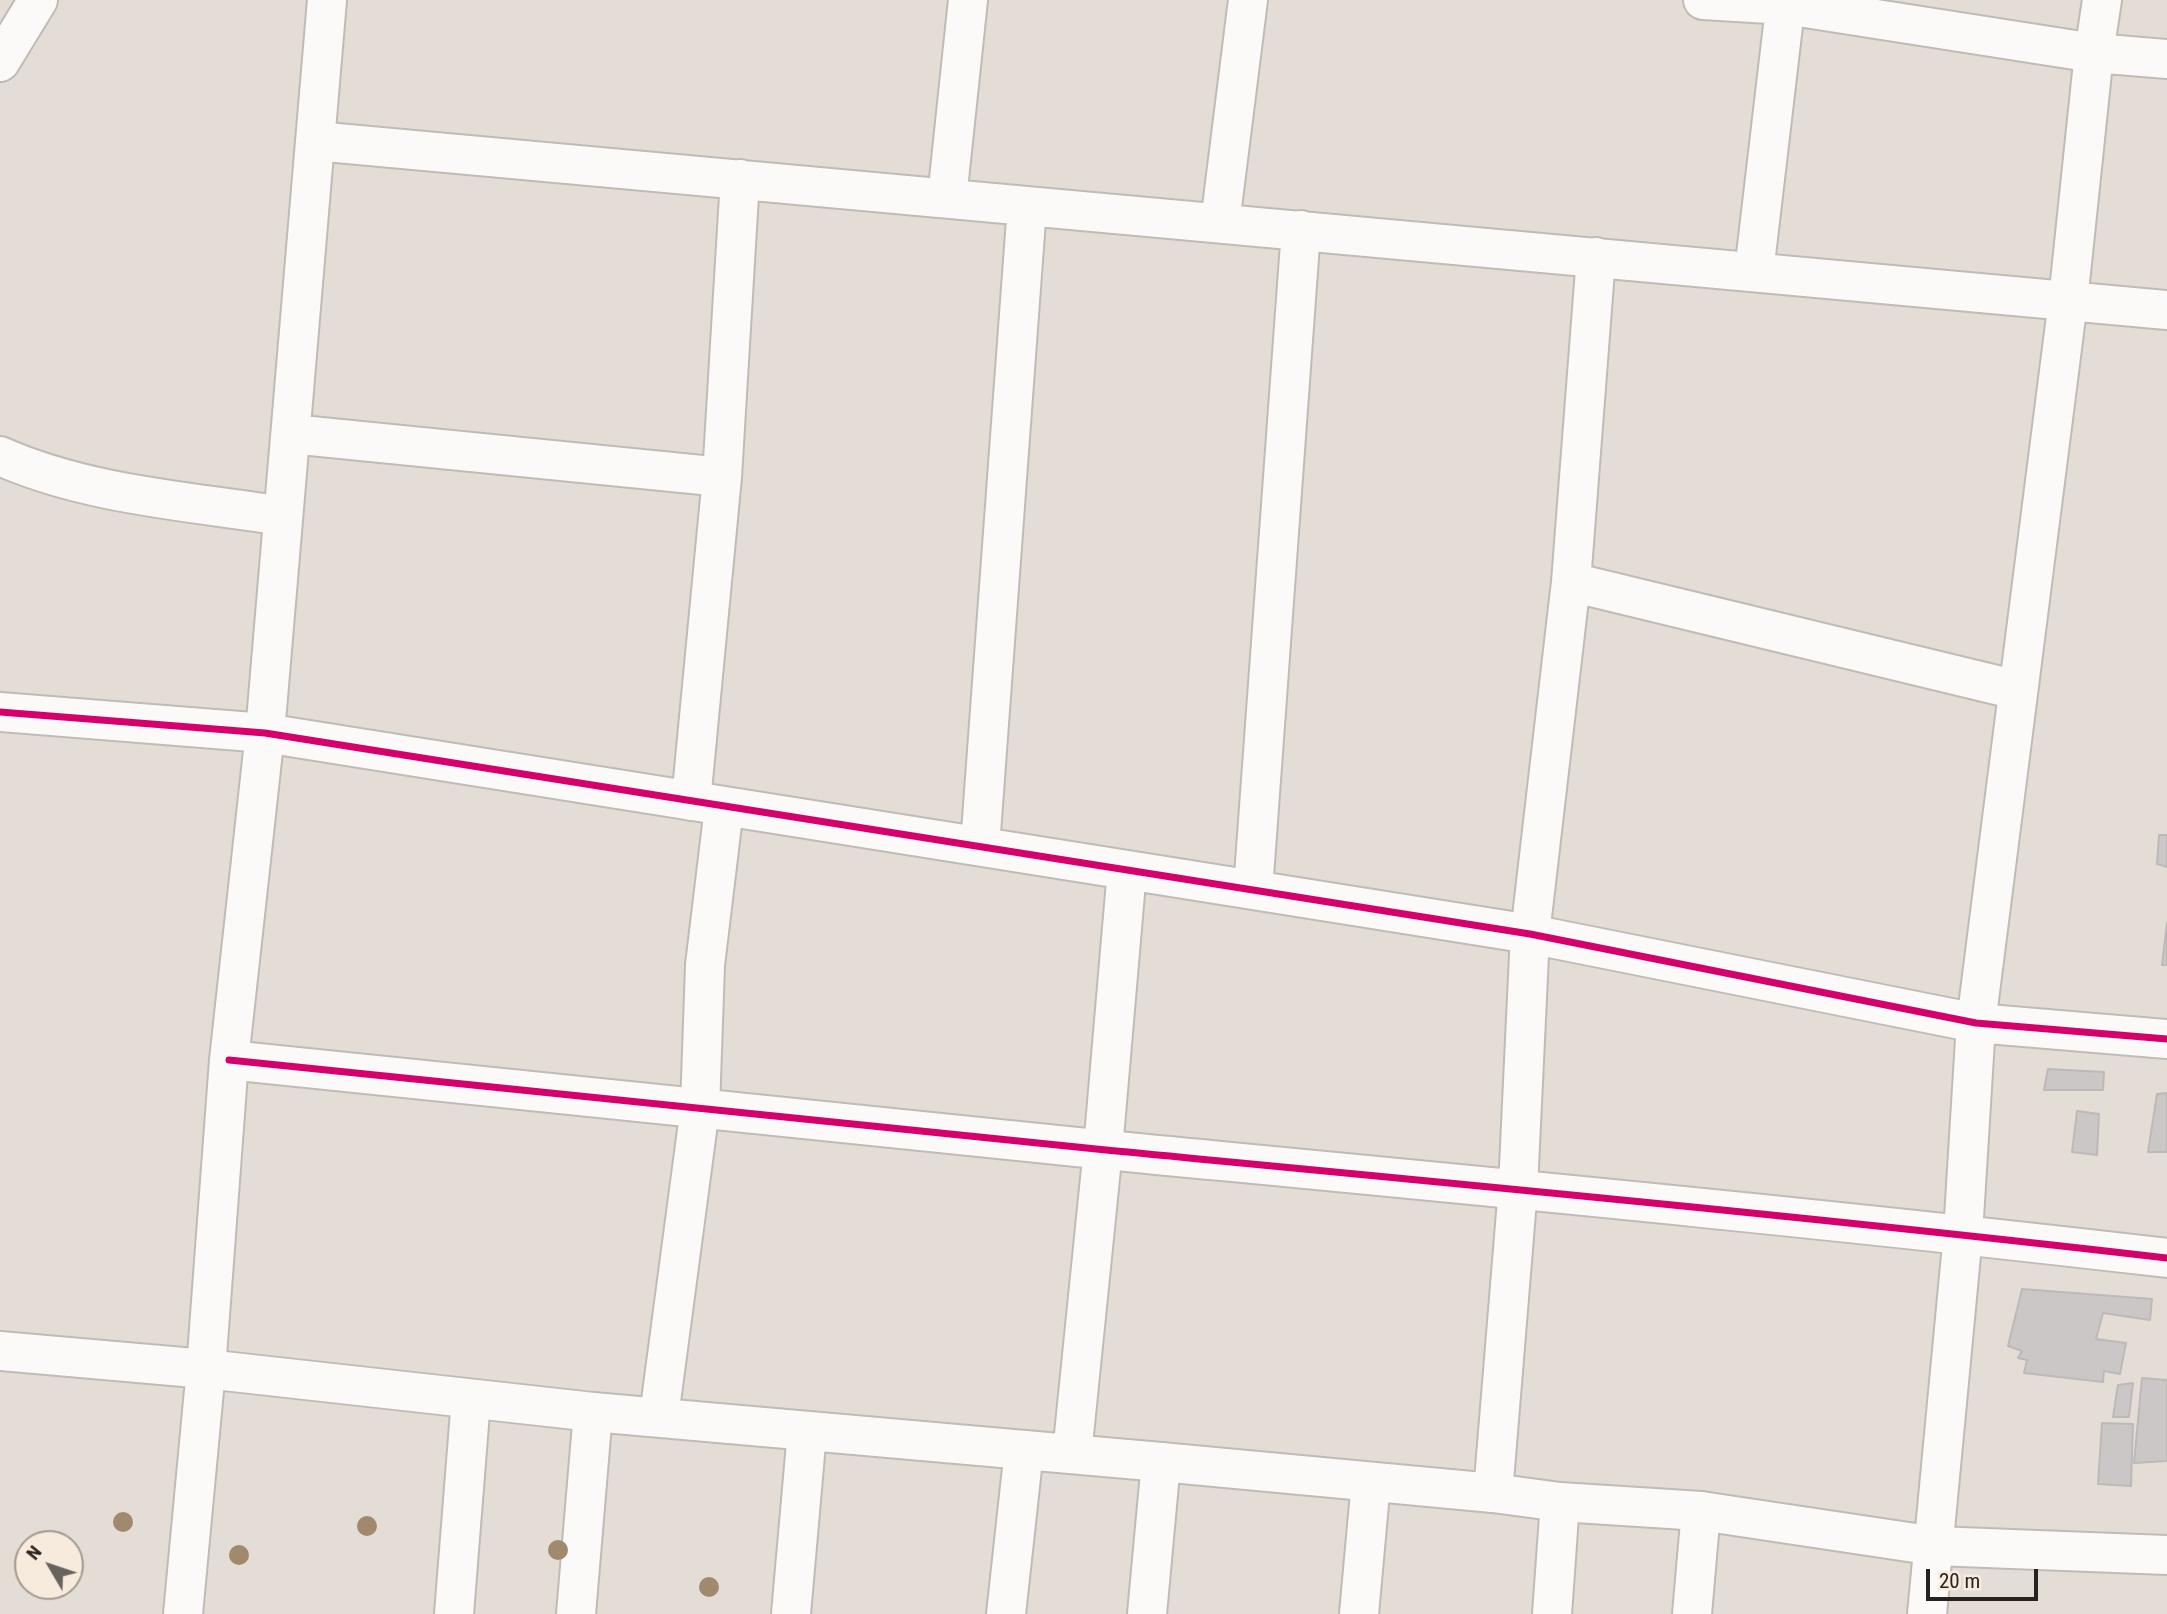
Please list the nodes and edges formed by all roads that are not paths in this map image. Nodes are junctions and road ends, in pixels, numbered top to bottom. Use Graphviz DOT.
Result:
graph roads {
  1 [pos="38,0"];
  2 [pos="327,0"];
  3 [pos="968,0"];
  4 [pos="1248,0"];
  5 [pos="1703,0"];
  6 [pos="2102,0"];
  7 [pos="1786,3"];
  8 [pos="2094,52"];
  9 [pos="2167,59"];
  10 [pos="0,62"];
  11 [pos="315,141"];
  12 [pos="740,179"];
  13 [pos="947,198"];
  14 [pos="1027,206"];
  15 [pos="1220,223"];
  16 [pos="1301,230"];
  17 [pos="1596,257"];
  18 [pos="1754,272"];
  19 [pos="2068,301"];
  20 [pos="2167,310"];
  21 [pos="291,434"];
  22 [pos="0,456"];
  23 [pos="722,477"];
  24 [pos="282,516"];
  25 [pos="1570,582"];
  26 [pos="2017,690"];
  27 [pos="0,712"];
  28 [pos="265,733"];
  29 [pos="707,804"];
  30 [pos="980,846"];
  31 [pos="1127,870"];
  32 [pos="1253,890"];
  33 [pos="1530,934"];
  34 [pos="1976,1023"];
  35 [pos="2167,1039"];
  36 [pos="229,1060"];
  37 [pos="701,1108"];
  38 [pos="1103,1149"];
  39 [pos="1518,1188"];
  40 [pos="1963,1234"];
  41 [pos="2167,1258"];
  42 [pos="0,1351"];
  43 [pos="206,1369"];
  44 [pos="471,1399"];
  45 [pos="593,1412"];
  46 [pos="659,1416"];
  47 [pos="807,1432"];
  48 [pos="1024,1450"];
  49 [pos="1072,1454"];
  50 [pos="1161,1462"];
  51 [pos="1371,1482"];
  52 [pos="1493,1493"];
  53 [pos="1560,1502"];
  54 [pos="1701,1511"];
  55 [pos="1935,1546"];
  56 [pos="2167,1555"];
  57 [pos="183,1614"];
  58 [pos="454,1614"];
  59 [pos="576,1614"];
  60 [pos="791,1614"];
  61 [pos="1006,1614"];
  62 [pos="1147,1614"];
  63 [pos="1359,1614"];
  64 [pos="1552,1614"];
  65 [pos="1692,1614"];
  66 [pos="1927,1614"];
  1 -- 10 [label="main road"];
  2 -- 11 [label="main road"];
  3 -- 13 [label="main road"];
  4 -- 15 [label="main road"];
  5 -- 7 [label="main road"];
  6 -- 8 [label="main road"];
  7 -- 8 [label="main road"];
  7 -- 18 [label="main road"];
  8 -- 9 [label="main road"];
  8 -- 19 [label="main road"];
  11 -- 12 [label="main road"];
  11 -- 21 [label="main road"];
  12 -- 13 [label="main road"];
  12 -- 23 [label="main road"];
  13 -- 14 [label="main road"];
  14 -- 15 [label="main road"];
  14 -- 30 [label="main road"];
  15 -- 16 [label="main road"];
  16 -- 17 [label="main road"];
  16 -- 32 [label="main road"];
  17 -- 18 [label="main road"];
  17 -- 25 [label="main road"];
  18 -- 19 [label="main road"];
  19 -- 20 [label="main road"];
  19 -- 26 [label="main road"];
  21 -- 23 [label="main road"];
  21 -- 24 [label="main road"];
  22 -- 24 [label="main road"];
  23 -- 29 [label="main road"];
  24 -- 28 [label="main road"];
  25 -- 26 [label="main road"];
  25 -- 33 [label="main road"];
  26 -- 34 [label="main road"];
  27 -- 28 [label="main road"];
  28 -- 29 [label="main road"];
  28 -- 36 [label="main road"];
  29 -- 30 [label="main road"];
  29 -- 37 [label="main road"];
  30 -- 31 [label="main road"];
  31 -- 32 [label="main road"];
  31 -- 38 [label="main road"];
  32 -- 33 [label="main road"];
  33 -- 34 [label="main road"];
  33 -- 39 [label="main road"];
  34 -- 35 [label="main road"];
  34 -- 40 [label="main road"];
  36 -- 37 [label="main road"];
  36 -- 43 [label="main road"];
  37 -- 38 [label="main road"];
  37 -- 46 [label="main road"];
  38 -- 39 [label="main road"];
  38 -- 49 [label="main road"];
  39 -- 40 [label="main road"];
  39 -- 52 [label="main road"];
  40 -- 41 [label="main road"];
  40 -- 55 [label="main road"];
  42 -- 43 [label="main road"];
  43 -- 44 [label="main road"];
  43 -- 57 [label="main road"];
  44 -- 45 [label="main road"];
  44 -- 58 [label="main road"];
  45 -- 46 [label="main road"];
  45 -- 59 [label="main road"];
  46 -- 47 [label="main road"];
  47 -- 48 [label="main road"];
  47 -- 60 [label="main road"];
  48 -- 49 [label="main road"];
  48 -- 61 [label="main road"];
  49 -- 50 [label="main road"];
  50 -- 51 [label="main road"];
  50 -- 62 [label="main road"];
  51 -- 52 [label="main road"];
  51 -- 63 [label="main road"];
  52 -- 53 [label="main road"];
  53 -- 54 [label="main road"];
  53 -- 64 [label="main road"];
  54 -- 55 [label="main road"];
  54 -- 65 [label="main road"];
  55 -- 56 [label="main road"];
  55 -- 66 [label="main road"];
}
